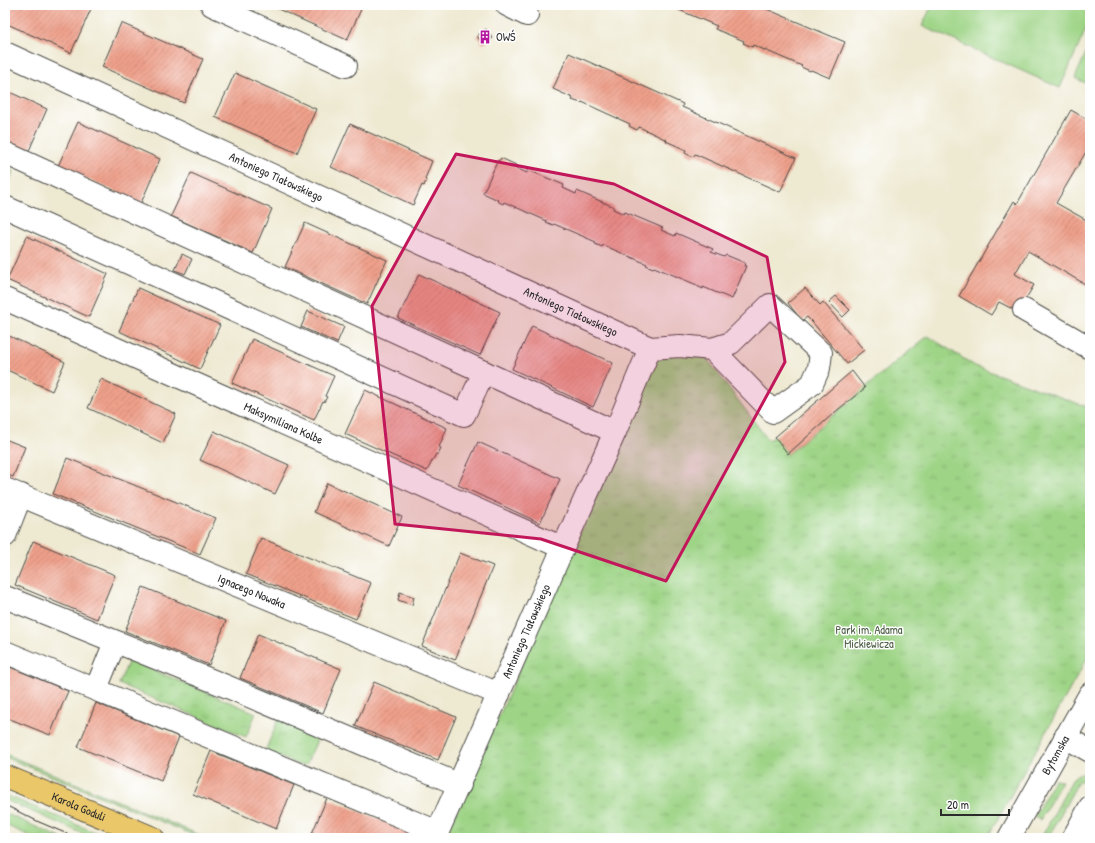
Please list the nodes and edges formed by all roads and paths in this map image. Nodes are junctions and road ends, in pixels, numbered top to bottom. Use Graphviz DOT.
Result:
graph roads {
  1 [pos="212,5"];
  2 [pos="507,5"];
  3 [pos="527,15"];
  4 [pos="5,53"];
  5 [pos="346,66"];
  6 [pos="5,153"];
  7 [pos="5,207"];
  8 [pos="5,299"];
  9 [pos="1024,310"];
  10 [pos="650,348"];
  11 [pos="1090,348"];
  12 [pos="712,349"];
  13 [pos="484,372"];
  14 [pos="616,432"];
  15 [pos="13,492"];
  16 [pos="5,536"];
  17 [pos="563,548"];
  18 [pos="5,597"];
  19 [pos="115,642"];
  20 [pos="5,652"];
  21 [pos="96,689"];
  22 [pos="499,694"];
  23 [pos="1090,694"];
  24 [pos="1065,737"];
  25 [pos="1090,751"];
  26 [pos="5,776"];
  27 [pos="460,785"];
  28 [pos="1090,807"];
  29 [pos="437,835"];
  30 [pos="154,838"];
  31 [pos="1009,838"];
  32 [pos="1073,838"];
  1 -- 5 [label="street"];
  2 -- 3 [label="street"];
  4 -- 10 [label="street, Antoniego Tiałowskiego"];
  6 -- 13 [label="street"];
  7 -- 13 [label="street"];
  8 -- 17 [label="street, Maksymiliana Kolbe"];
  9 -- 11 [label="street"];
  10 -- 12 [label="street"];
  10 -- 14 [label="street, Antoniego Tiałowskiego"];
  12 -- 12 [label="street"];
  13 -- 14 [label="street"];
  14 -- 17 [label="street, Antoniego Tiałowskiego"];
  15 -- 16 [label="street"];
  15 -- 22 [label="street, Ignacego Nowaka"];
  17 -- 22 [label="street, Antoniego Tiałowskiego"];
  18 -- 19 [label="street"];
  19 -- 21 [label="street"];
  19 -- 27 [label="street"];
  20 -- 21 [label="street"];
  21 -- 29 [label="street"];
  22 -- 27 [label="street, Antoniego Tiałowskiego"];
  23 -- 24 [label="street, Bytomska"];
  24 -- 25 [label="street"];
  24 -- 31 [label="street, Bytomska"];
  26 -- 30 [label="main road, Karola Goduli"];
  27 -- 29 [label="street, Antoniego Tiałowskiego"];
  28 -- 32 [label="street"];
}
